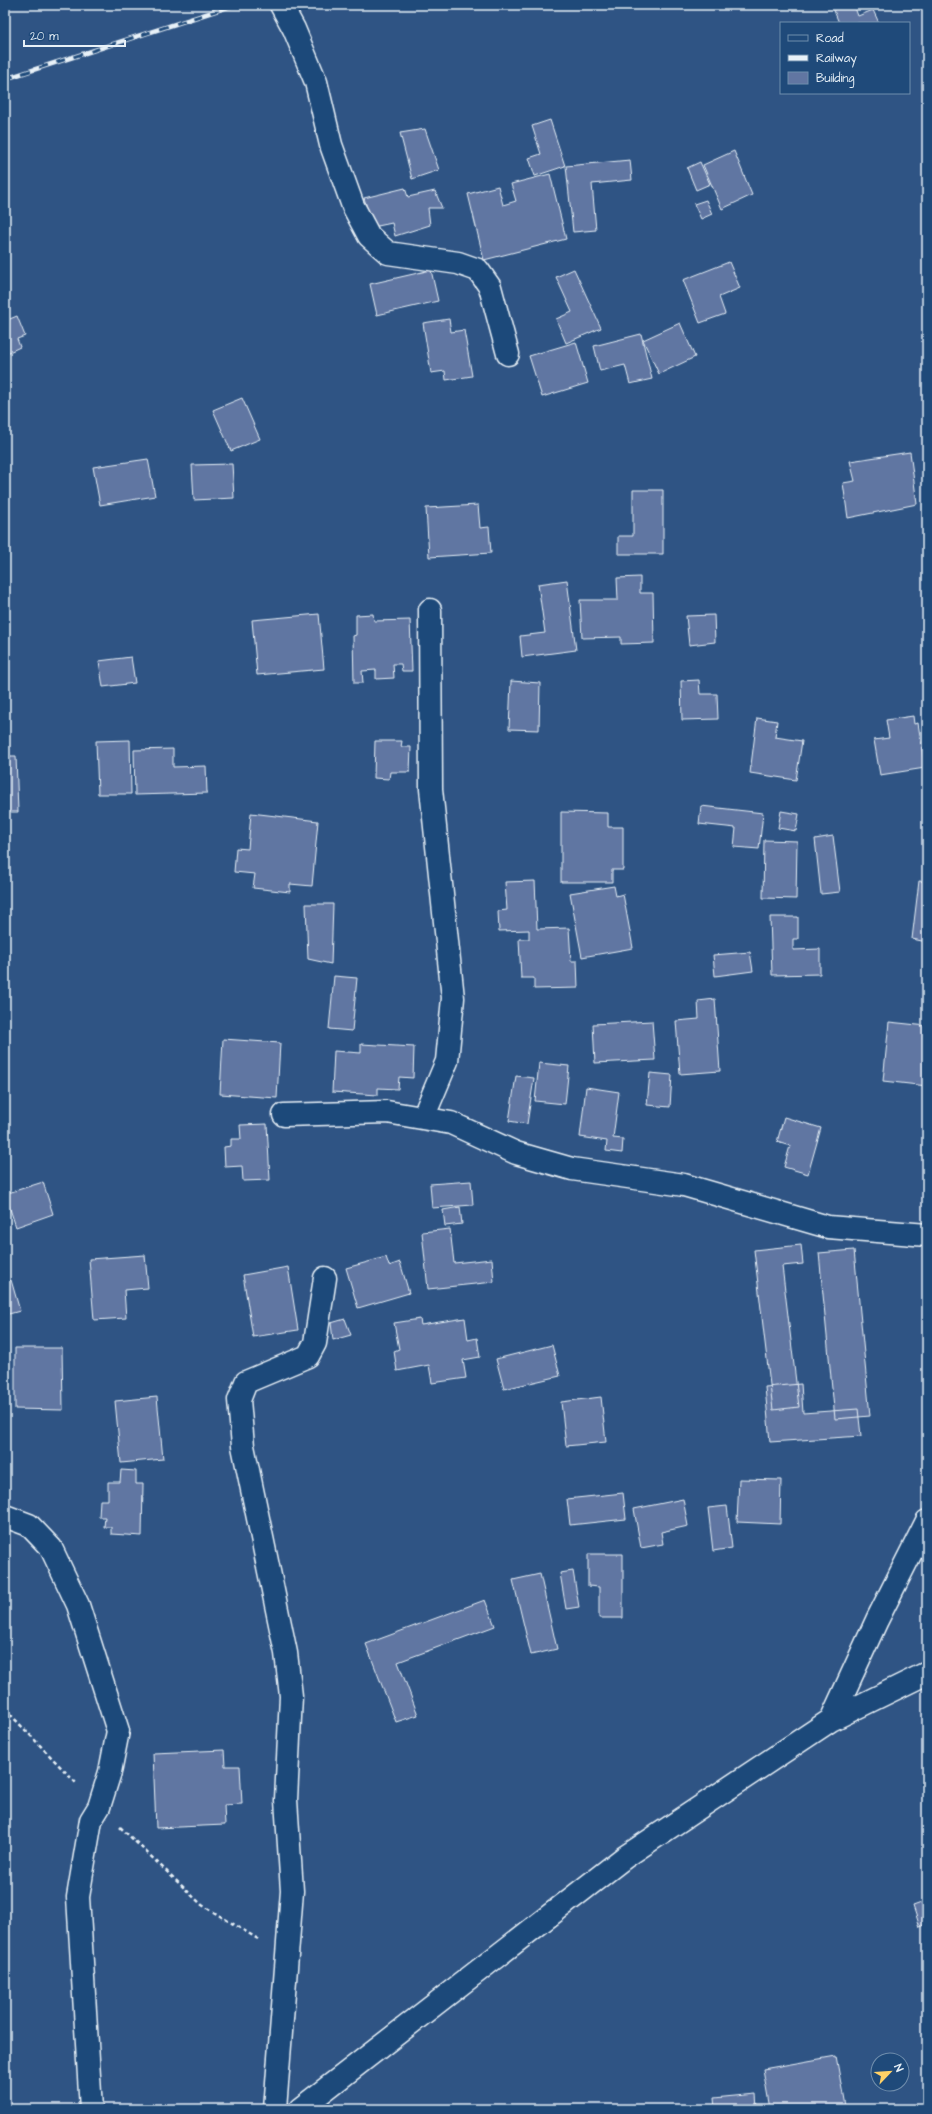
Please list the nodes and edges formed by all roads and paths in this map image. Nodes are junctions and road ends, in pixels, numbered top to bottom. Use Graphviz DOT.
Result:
graph roads {
  1 [pos="281,5"];
  2 [pos="508,354"];
  3 [pos="430,610"];
  4 [pos="284,1115"];
  5 [pos="423,1118"];
  6 [pos="927,1235"];
  7 [pos="325,1278"];
  8 [pos="5,1516"];
  9 [pos="927,1521"];
  10 [pos="927,1672"];
  11 [pos="5,1709"];
  12 [pos="830,1720"];
  13 [pos="99,1807"];
  14 [pos="286,1956"];
  15 [pos="91,2109"];
  16 [pos="275,2109"];
  17 [pos="300,2109"];
  1 -- 2 [label="street"];
  3 -- 5 [label="street"];
  4 -- 5 [label="street"];
  5 -- 6 [label="street"];
  7 -- 14 [label="street"];
  8 -- 13 [label="street"];
  9 -- 12 [label="street"];
  10 -- 12 [label="street"];
  11 -- 13 [label="path"];
  12 -- 17 [label="street"];
  13 -- 14 [label="path"];
  13 -- 15 [label="street"];
  14 -- 16 [label="street"];
}
